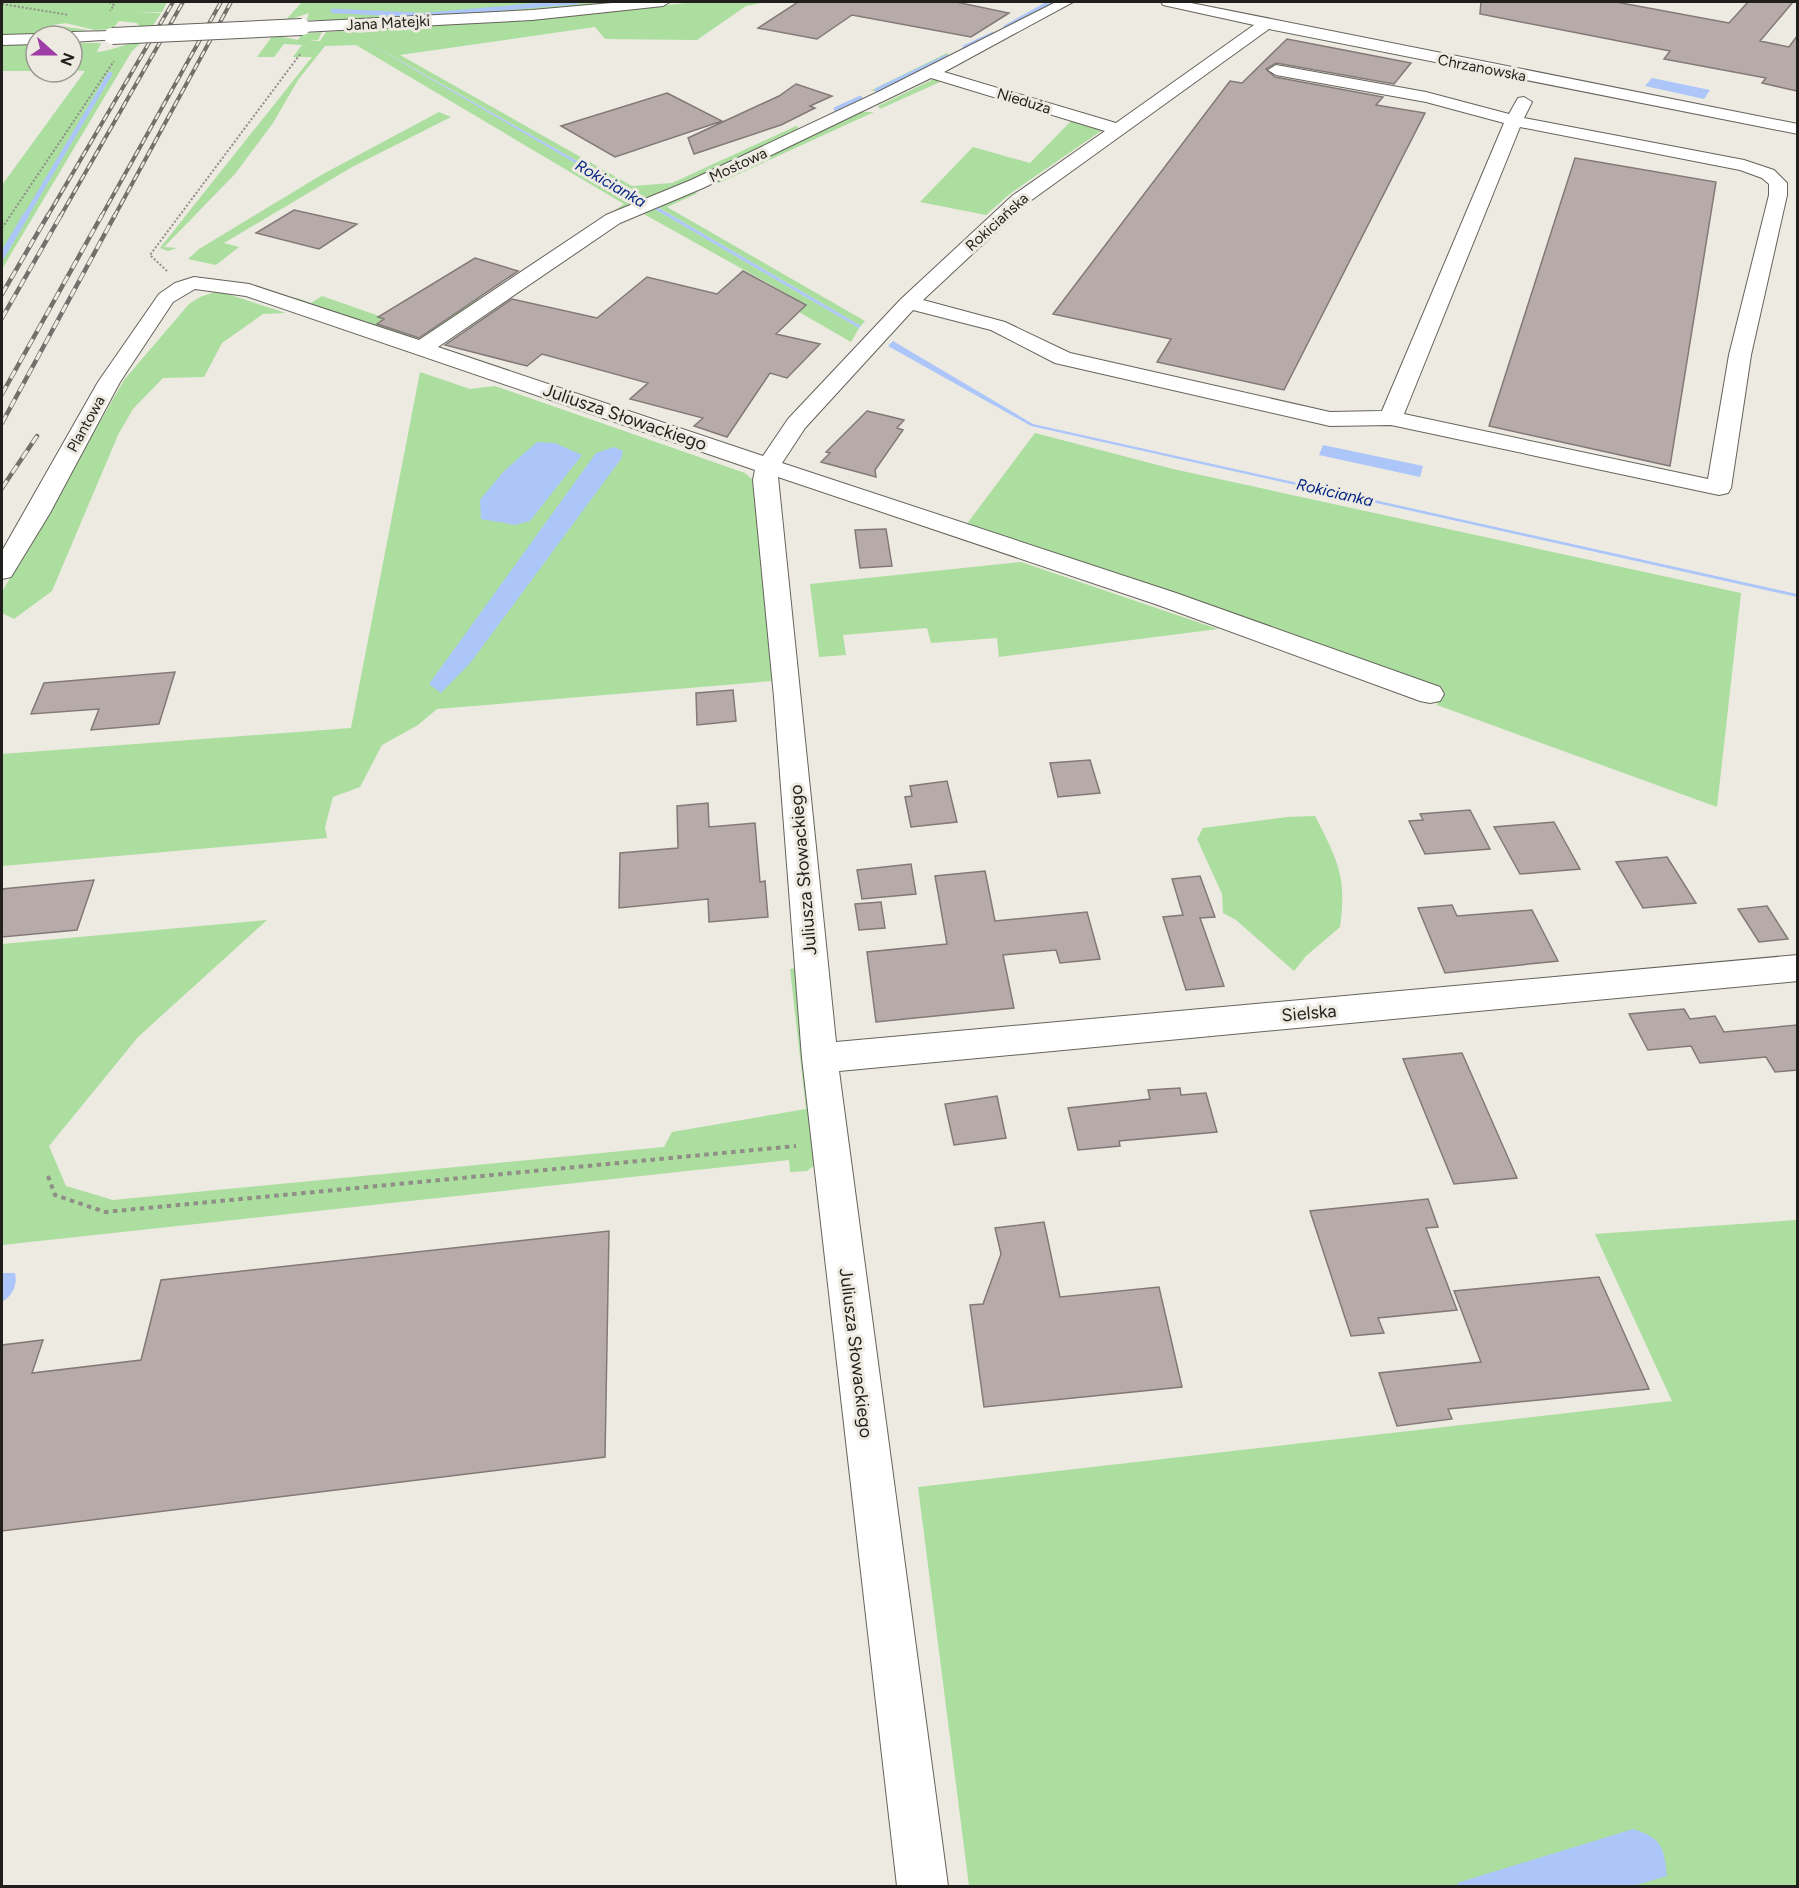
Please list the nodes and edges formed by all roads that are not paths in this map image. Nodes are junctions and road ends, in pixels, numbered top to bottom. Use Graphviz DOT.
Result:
graph roads {
  1 [pos="663,2"];
  2 [pos="1066,2"];
  3 [pos="1168,2"];
  4 [pos="1266,24"];
  5 [pos="84,37"];
  6 [pos="24,39"];
  7 [pos="2,40"];
  8 [pos="1555,62"];
  9 [pos="1276,70"];
  10 [pos="931,73"];
  11 [pos="1539,79"];
  12 [pos="1514,121"];
  13 [pos="1117,129"];
  14 [pos="1797,129"];
  15 [pos="182,287"];
  16 [pos="909,303"];
  17 [pos="422,348"];
  18 [pos="1391,418"];
  19 [pos="768,466"];
  20 [pos="2,571"];
  21 [pos="1430,694"];
  22 [pos="1797,968"];
  23 [pos="820,1058"];
  24 [pos="922,1887"];
  1 -- 5 [label="street, Jana Matejki, bridge"];
  2 -- 10 [label="street, Mostowa"];
  3 -- 4 [label="street, Chrzanowska"];
  4 -- 11 [label="street, Chrzanowska"];
  4 -- 13 [label="street, Rokiciańska"];
  6 -- 7 [label="street"];
  8 -- 11 [label="street"];
  9 -- 12 [label="street"];
  10 -- 13 [label="street, Nieduża"];
  10 -- 17 [label="street, Mostowa"];
  11 -- 12 [label="street"];
  11 -- 14 [label="street, Chrzanowska"];
  12 -- 18 [label="street"];
  12 -- 18 [label="street"];
  13 -- 16 [label="street, Rokiciańska"];
  15 -- 17 [label="street, Juliusza Słowackiego"];
  15 -- 20 [label="street, Plantowa"];
  16 -- 18 [label="street"];
  16 -- 19 [label="street, Rokiciańska"];
  17 -- 19 [label="street, Juliusza Słowackiego"];
  19 -- 21 [label="street"];
  19 -- 23 [label="street, Juliusza Słowackiego"];
  22 -- 23 [label="street, Sielska"];
  23 -- 24 [label="street, Juliusza Słowackiego"];
}
